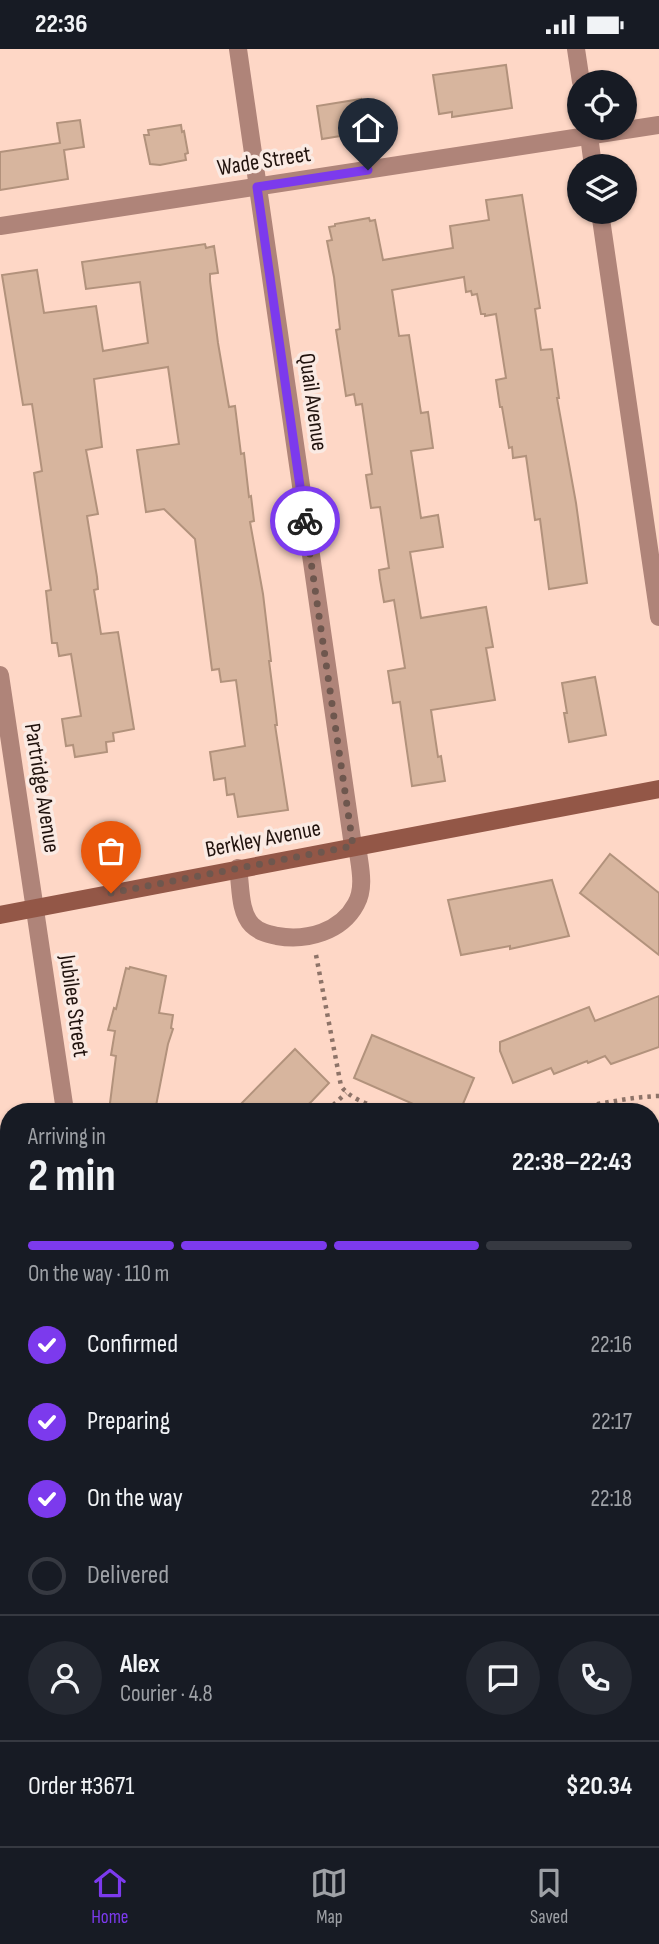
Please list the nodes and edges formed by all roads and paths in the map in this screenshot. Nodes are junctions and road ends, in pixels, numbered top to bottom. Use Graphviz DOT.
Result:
graph roads {
  1 [pos="238,49"];
  2 [pos="576,49"];
  3 [pos="579,70"];
  4 [pos="659,125"];
  5 [pos="637,127"];
  6 [pos="567,135"];
  7 [pos="257,187"];
  8 [pos="602,224"];
  9 [pos="0,226"];
  10 [pos="659,617"];
  11 [pos="0,675"];
  12 [pos="659,789"];
  13 [pos="355,846"];
  14 [pos="238,868"];
  15 [pos="35,908"];
  16 [pos="0,915"];
  17 [pos="312,937"];
  18 [pos="346,1093"];
  19 [pos="659,1096"];
  20 [pos="64,1103"];
  21 [pos="335,1103"];
  22 [pos="369,1103"];
  23 [pos="609,1103"];
  1 -- 7 [label="street, Quail Avenue"];
  2 -- 3 [label="street"];
  4 -- 5 [label="street, Wade Street"];
  6 -- 7 [label="street, Wade Street"];
  7 -- 9 [label="street, Wade Street"];
  7 -- 13 [label="street, Quail Avenue"];
  8 -- 10 [label="street"];
  11 -- 15 [label="street, Partridge Avenue"];
  12 -- 13 [label="street, Berkley Avenue"];
  13 -- 14 [label="street, Berkley Avenue"];
  13 -- 17 [label="street, Quail Avenue"];
  14 -- 15 [label="street, Berkley Avenue"];
  14 -- 17 [label="street"];
  15 -- 16 [label="street, Berkley Avenue"];
  15 -- 20 [label="street, Jubilee Street"];
  17 -- 18 [label="path"];
  18 -- 21 [label="path"];
  18 -- 22 [label="path"];
  19 -- 23 [label="path"];
}
